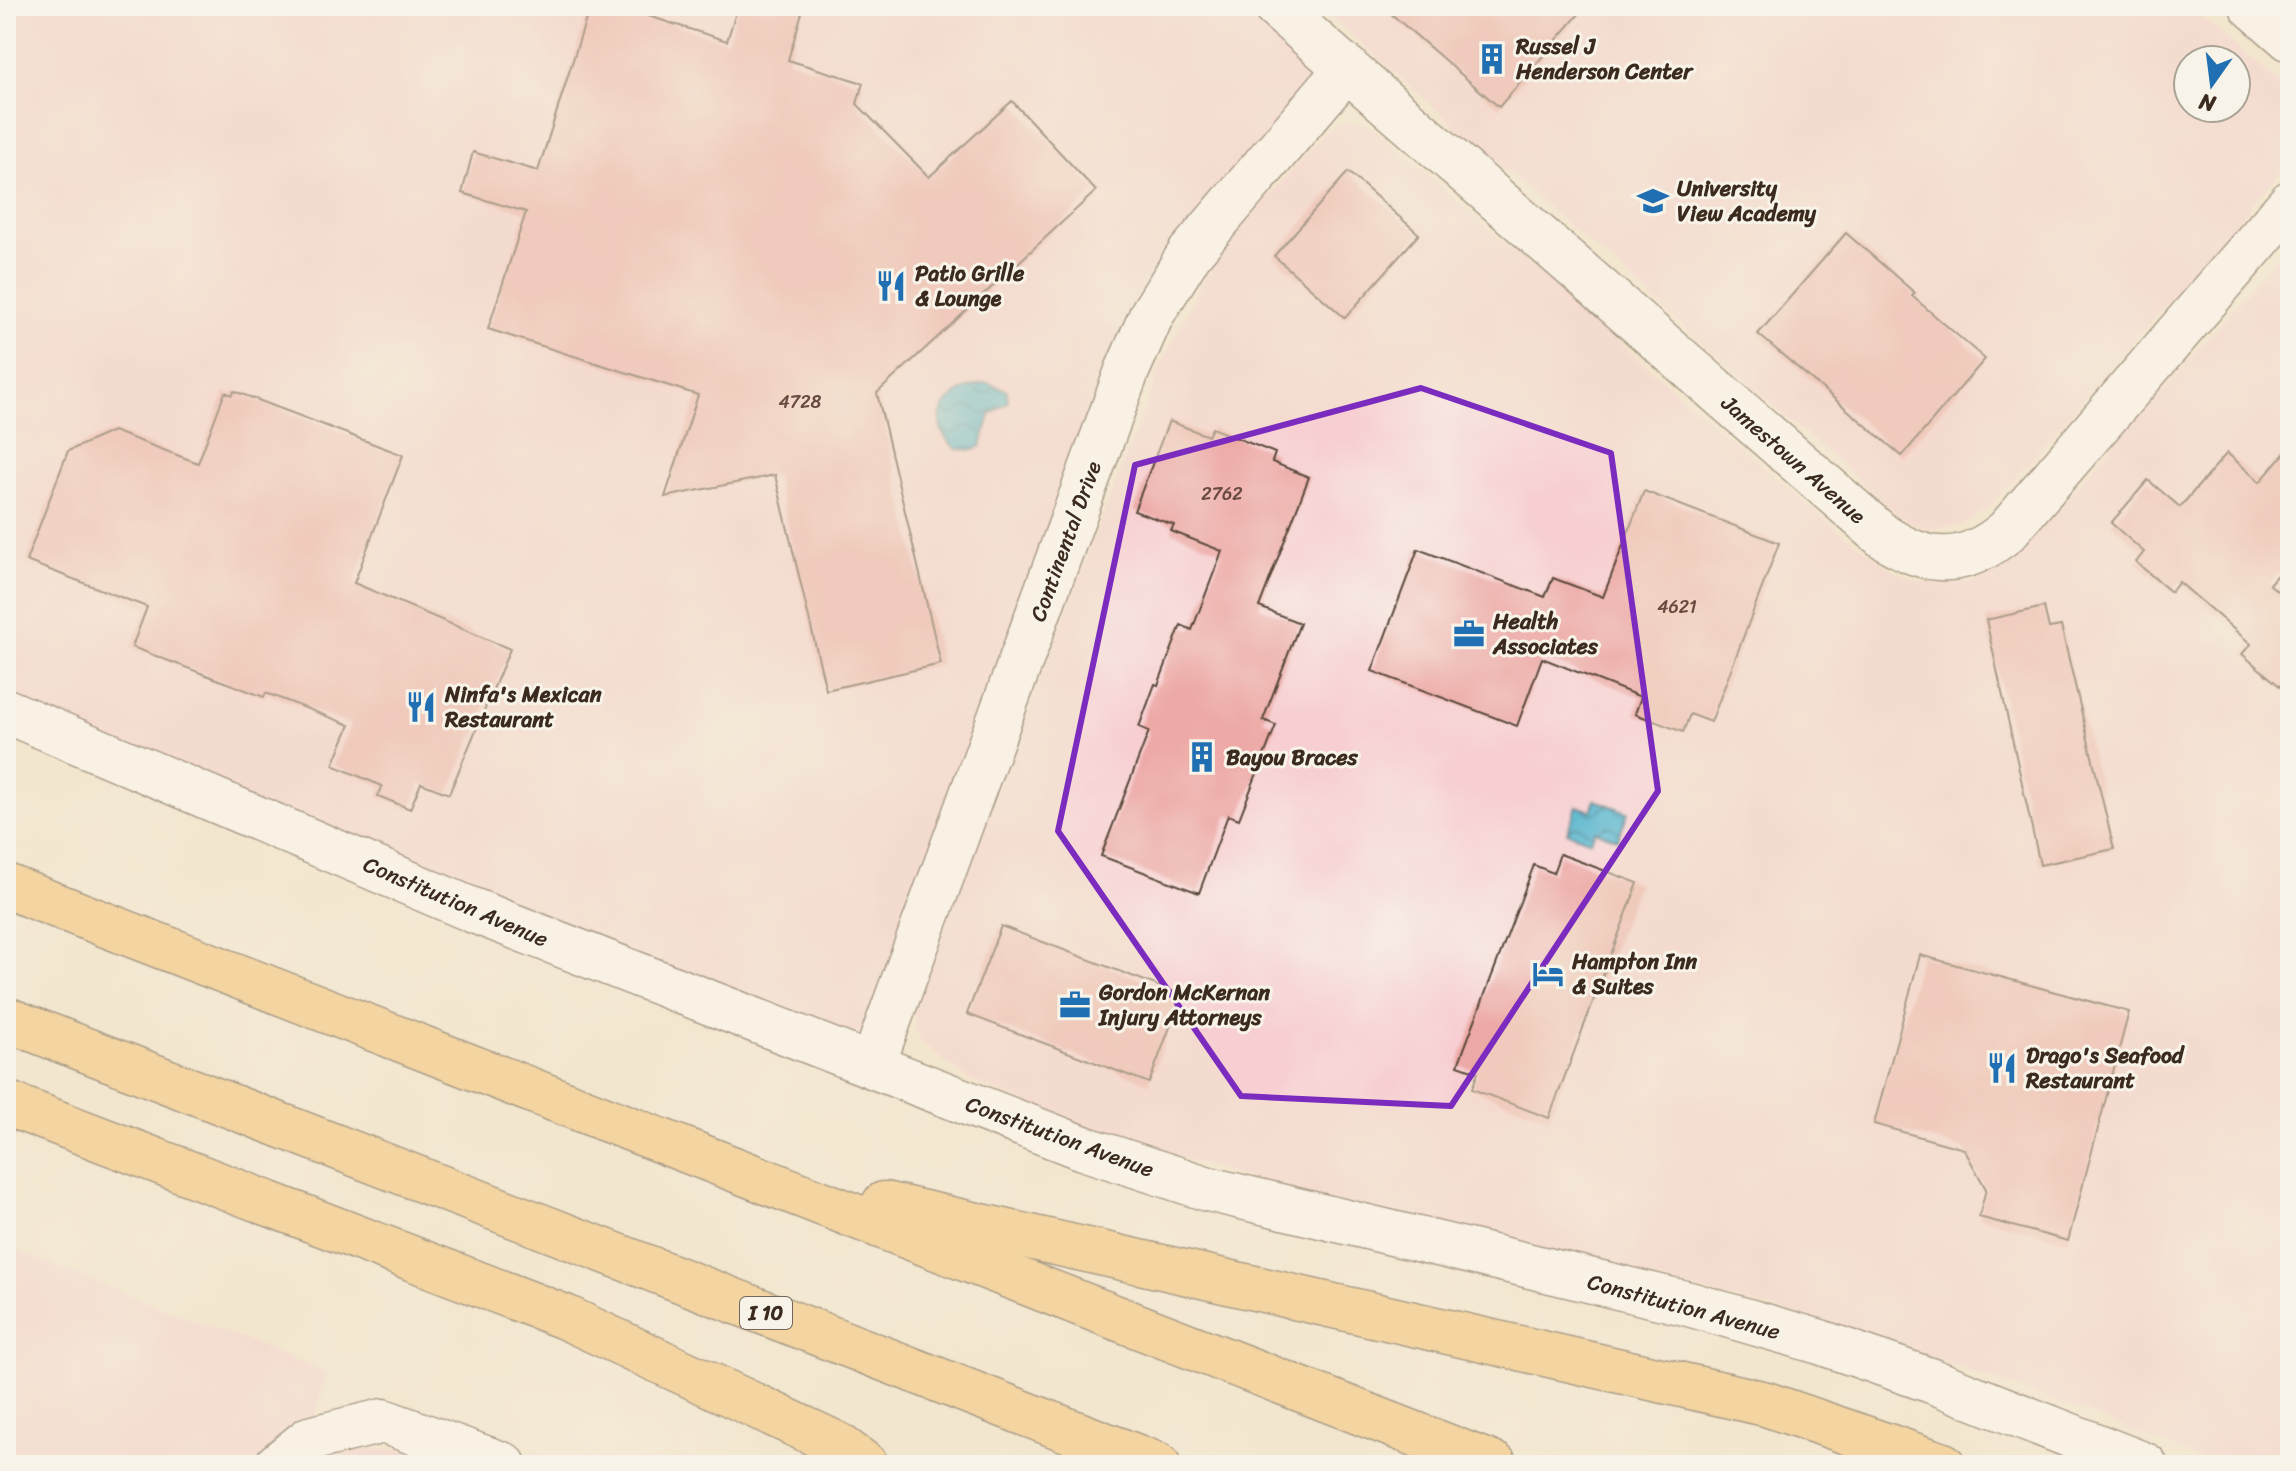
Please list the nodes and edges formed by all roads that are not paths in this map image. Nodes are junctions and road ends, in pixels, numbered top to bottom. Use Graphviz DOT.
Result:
graph roads {
  1 [pos="1275,6"];
  2 [pos="2252,6"];
  3 [pos="2290,39"];
  4 [pos="1347,68"];
  5 [pos="2290,203"];
  6 [pos="6,711"];
  7 [pos="6,886"];
  8 [pos="6,1019"];
  9 [pos="873,1064"];
  10 [pos="6,1103"];
  11 [pos="745,1173"];
  12 [pos="293,1452"];
  13 [pos="504,1465"];
  14 [pos="866,1465"];
  15 [pos="1158,1465"];
  16 [pos="1495,1465"];
  17 [pos="1943,1465"];
  18 [pos="2145,1465"];
  1 -- 4 [label="street, Jamestown Avenue"];
  2 -- 3 [label="street"];
  4 -- 5 [label="street, Jamestown Avenue"];
  4 -- 9 [label="street, Continental Drive"];
  6 -- 9 [label="street, Constitution Avenue"];
  7 -- 11 [label="highway"];
  8 -- 15 [label="highway, I 10"];
  9 -- 18 [label="street, Constitution Avenue"];
  10 -- 14 [label="highway"];
  11 -- 16 [label="highway"];
  11 -- 17 [label="highway"];
  12 -- 13 [label="street"];
}
